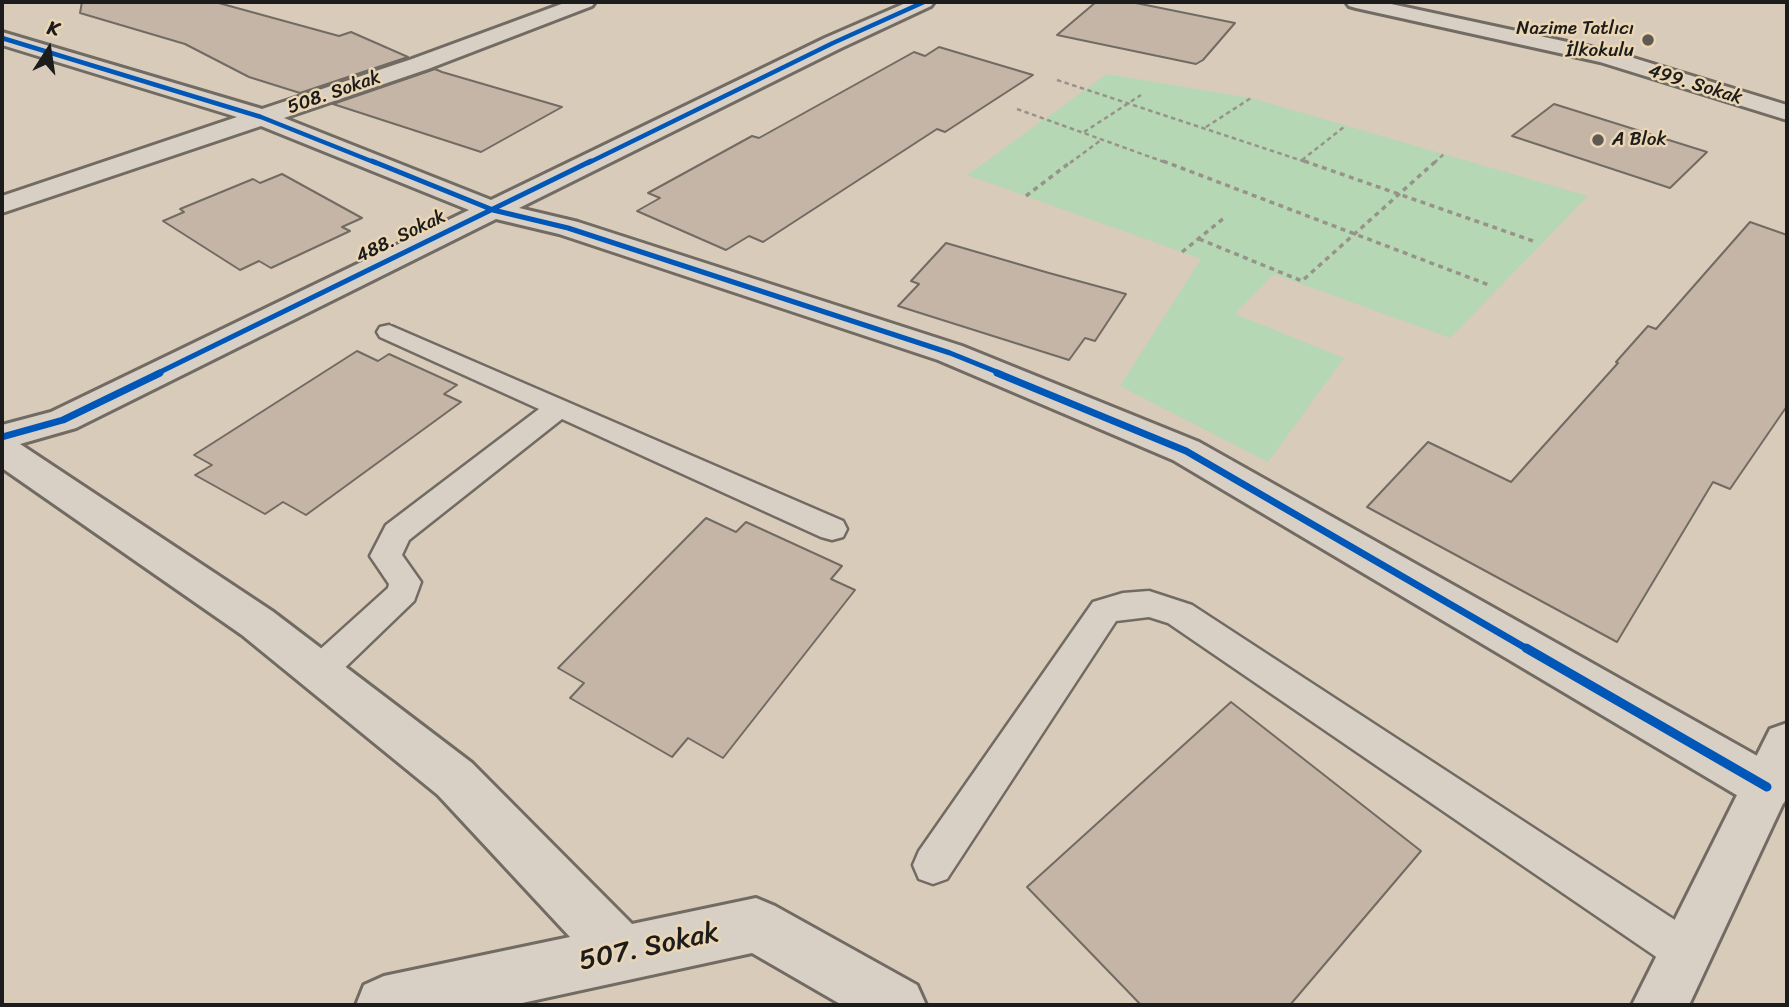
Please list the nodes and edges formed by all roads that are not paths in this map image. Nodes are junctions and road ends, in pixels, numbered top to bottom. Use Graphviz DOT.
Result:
graph roads {
  1 [pos="585,2"];
  2 [pos="924,2"];
  3 [pos="1356,2"];
  4 [pos="2,38"];
  5 [pos="1787,113"];
  6 [pos="261,117"];
  7 [pos="2,205"];
  8 [pos="493,210"];
  9 [pos="389,332"];
  10 [pos="560,407"];
  11 [pos="2,437"];
  12 [pos="2,450"];
  13 [pos="832,529"];
  14 [pos="318,672"];
  15 [pos="1777,766"];
  16 [pos="933,865"];
  17 [pos="1686,952"];
  18 [pos="623,954"];
  19 [pos="384,1005"];
  20 [pos="897,1005"];
  21 [pos="1660,1005"];
  1 -- 6 [label="street, 508. Sokak"];
  2 -- 8 [label="street, 488. Sokak"];
  3 -- 5 [label="street, 499. Sokak"];
  4 -- 6 [label="street"];
  6 -- 7 [label="street, 508. Sokak"];
  6 -- 8 [label="street"];
  8 -- 11 [label="street, 488. Sokak"];
  8 -- 15 [label="street"];
  9 -- 10 [label="lane"];
  10 -- 13 [label="lane"];
  10 -- 14 [label="lane"];
  12 -- 14 [label="street"];
  14 -- 18 [label="street"];
  15 -- 17 [label="street"];
  16 -- 17 [label="lane"];
  17 -- 21 [label="street"];
  18 -- 19 [label="street, 507. Sokak"];
  18 -- 20 [label="street, 507. Sokak"];
}
